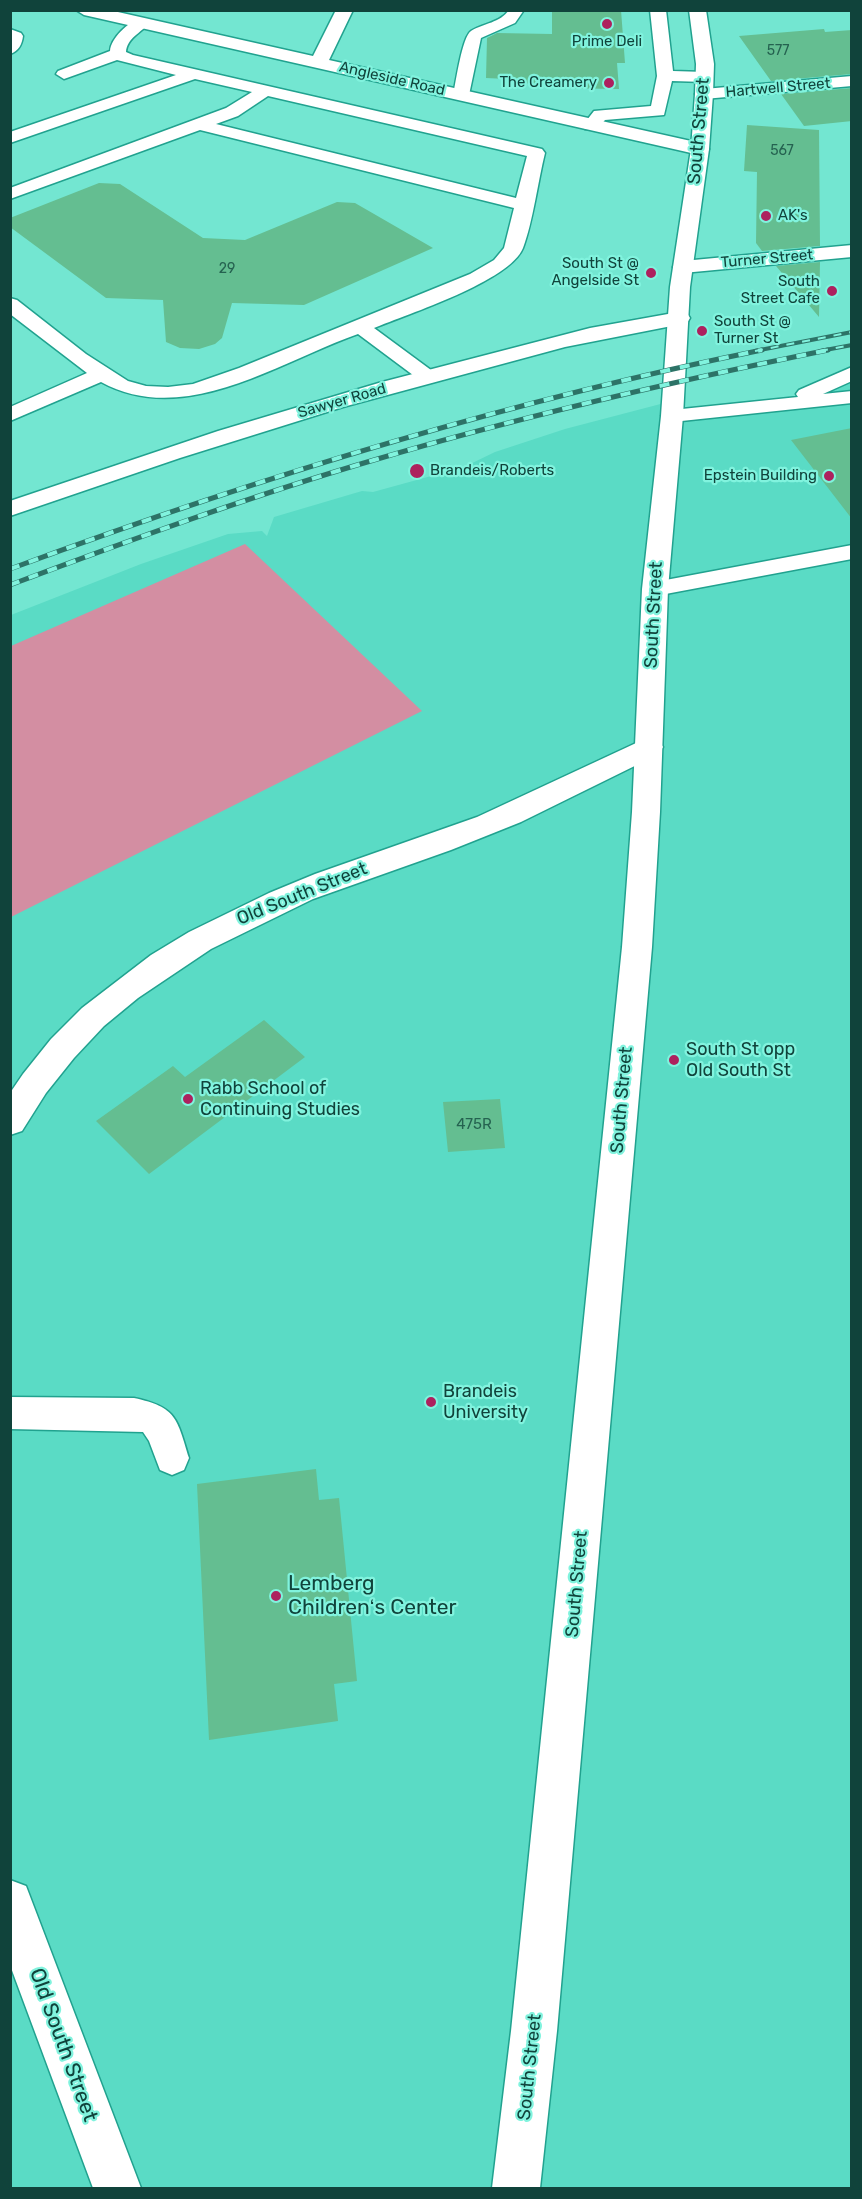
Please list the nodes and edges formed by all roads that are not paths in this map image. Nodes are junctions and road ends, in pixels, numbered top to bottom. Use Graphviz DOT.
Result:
graph roads {
  1 [pos="84,10"];
  2 [pos="345,10"];
  3 [pos="517,10"];
  4 [pos="658,10"];
  5 [pos="697,10"];
  6 [pos="122,14"];
  7 [pos="141,23"];
  8 [pos="10,34"];
  9 [pos="10,49"];
  10 [pos="118,54"];
  11 [pos="319,63"];
  12 [pos="64,74"];
  13 [pos="194,74"];
  14 [pos="665,76"];
  15 [pos="852,81"];
  16 [pos="705,86"];
  17 [pos="265,91"];
  18 [pos="461,95"];
  19 [pos="198,124"];
  20 [pos="591,125"];
  21 [pos="10,138"];
  22 [pos="700,149"];
  23 [pos="10,194"];
  24 [pos="523,206"];
  25 [pos="852,251"];
  26 [pos="683,267"];
  27 [pos="10,304"];
  28 [pos="679,318"];
  29 [pos="360,327"];
  30 [pos="852,373"];
  31 [pos="102,374"];
  32 [pos="429,377"];
  33 [pos="852,397"];
  34 [pos="766,407"];
  35 [pos="10,415"];
  36 [pos="672,416"];
  37 [pos="10,509"];
  38 [pos="852,552"];
  39 [pos="655,589"];
  40 [pos="649,747"];
  41 [pos="10,1121"];
  42 [pos="10,1413"];
  43 [pos="172,1458"];
  44 [pos="10,1902"];
  45 [pos="117,2188"];
  46 [pos="516,2188"];
  1 -- 6 [label="street, Angleside Road"];
  2 -- 11 [label="street"];
  3 -- 18 [label="lane"];
  4 -- 14 [label="lane"];
  5 -- 16 [label="street, South Street"];
  6 -- 7 [label="street, Angleside Road"];
  7 -- 10 [label="lane"];
  7 -- 11 [label="street, Angleside Road"];
  8 -- 9 [label="lane"];
  10 -- 12 [label="lane"];
  10 -- 13 [label="lane"];
  11 -- 18 [label="street, Angleside Road"];
  13 -- 17 [label="lane"];
  13 -- 21 [label="lane"];
  14 -- 16 [label="lane"];
  14 -- 20 [label="lane"];
  15 -- 16 [label="street, Hartwell Street"];
  16 -- 22 [label="street, South Street"];
  17 -- 19 [label="lane"];
  17 -- 24 [label="lane"];
  18 -- 20 [label="street, Angleside Road"];
  19 -- 23 [label="lane"];
  19 -- 24 [label="lane"];
  20 -- 22 [label="street, Angleside Road"];
  22 -- 26 [label="street, South Street"];
  24 -- 29 [label="lane"];
  25 -- 26 [label="street, Turner Street"];
  26 -- 28 [label="street, South Street"];
  27 -- 31 [label="lane"];
  28 -- 32 [label="street, Sawyer Road"];
  28 -- 36 [label="street, South Street"];
  29 -- 31 [label="lane"];
  29 -- 32 [label="lane"];
  30 -- 34 [label="lane"];
  31 -- 35 [label="lane"];
  32 -- 37 [label="street, Sawyer Road"];
  33 -- 34 [label="lane"];
  34 -- 36 [label="lane"];
  36 -- 39 [label="street, South Street"];
  38 -- 39 [label="lane"];
  39 -- 40 [label="street, South Street"];
  40 -- 41 [label="street, Old South Street"];
  40 -- 46 [label="street, South Street"];
  42 -- 43 [label="lane"];
  44 -- 45 [label="street, Old South Street"];
}
